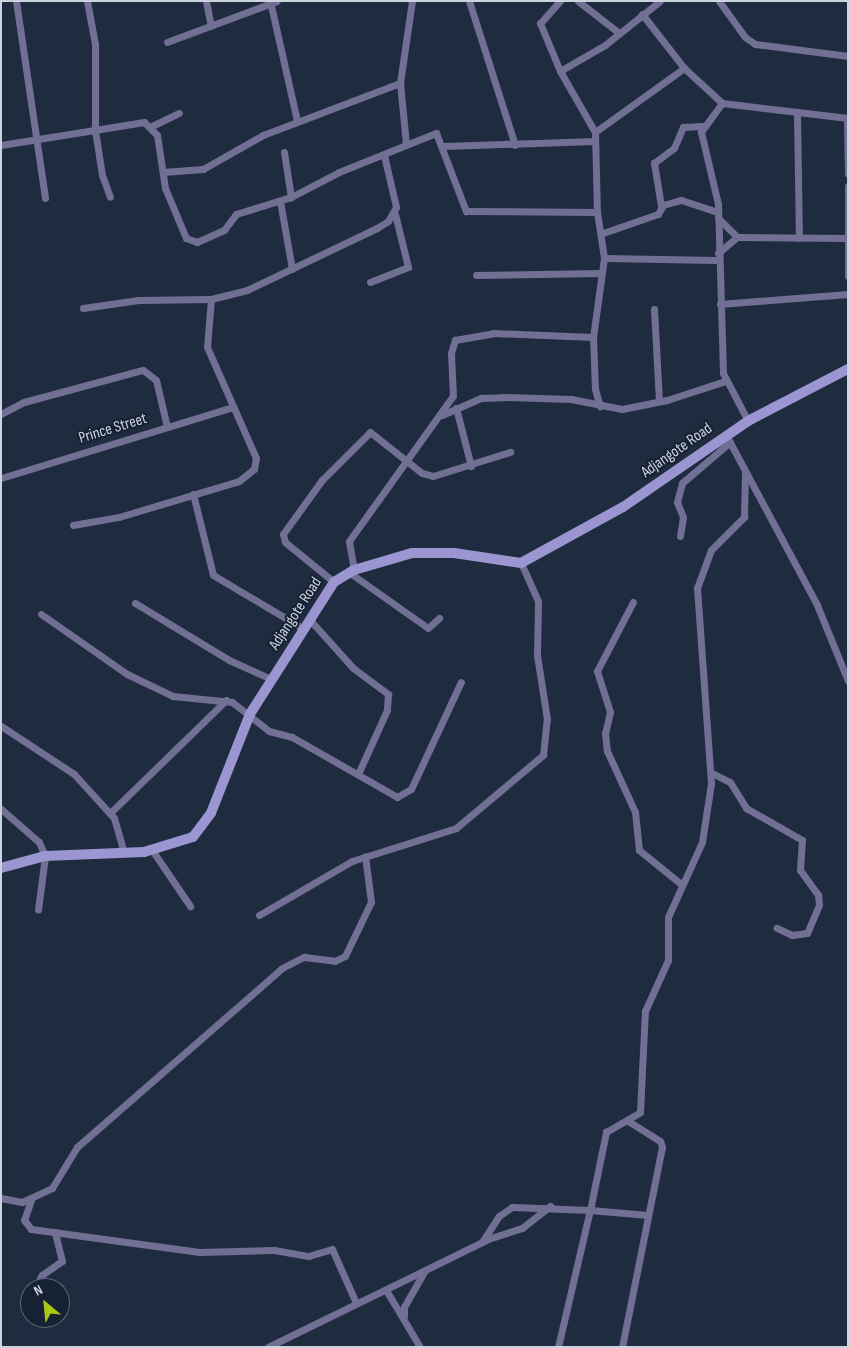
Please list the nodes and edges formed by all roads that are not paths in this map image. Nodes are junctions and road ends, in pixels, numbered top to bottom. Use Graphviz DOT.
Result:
graph roads {
  1 [pos="16,1"];
  2 [pos="87,1"];
  3 [pos="206,1"];
  4 [pos="412,1"];
  5 [pos="469,1"];
  6 [pos="560,1"];
  7 [pos="578,1"];
  8 [pos="660,1"];
  9 [pos="719,1"];
  10 [pos="273,2"];
  11 [pos="652,7"];
  12 [pos="642,14"];
  13 [pos="652,23"];
  14 [pos="211,26"];
  15 [pos="619,33"];
  16 [pos="167,42"];
  17 [pos="848,56"];
  18 [pos="684,68"];
  19 [pos="560,71"];
  20 [pos="400,83"];
  21 [pos="722,103"];
  22 [pos="179,113"];
  23 [pos="796,114"];
  24 [pos="847,118"];
  25 [pos="297,121"];
  26 [pos="152,126"];
  27 [pos="702,126"];
  28 [pos="95,130"];
  29 [pos="595,132"];
  30 [pos="37,137"];
  31 [pos="595,141"];
  32 [pos="406,144"];
  33 [pos="1,145"];
  34 [pos="514,145"];
  35 [pos="444,146"];
  36 [pos="284,152"];
  37 [pos="384,155"];
  38 [pos="162,172"];
  39 [pos="848,174"];
  40 [pos="848,186"];
  41 [pos="110,197"];
  42 [pos="291,197"];
  43 [pos="45,198"];
  44 [pos="280,201"];
  45 [pos="661,206"];
  46 [pos="597,212"];
  47 [pos="395,214"];
  48 [pos="718,215"];
  49 [pos="603,233"];
  50 [pos="737,237"];
  51 [pos="799,238"];
  52 [pos="846,238"];
  53 [pos="717,257"];
  54 [pos="604,258"];
  55 [pos="292,269"];
  56 [pos="601,273"];
  57 [pos="476,275"];
  58 [pos="848,276"];
  59 [pos="370,282"];
  60 [pos="848,294"];
  61 [pos="210,299"];
  62 [pos="720,304"];
  63 [pos="83,308"];
  64 [pos="654,309"];
  65 [pos="593,337"];
  66 [pos="845,373"];
  67 [pos="726,381"];
  68 [pos="453,396"];
  69 [pos="659,401"];
  70 [pos="466,404"];
  71 [pos="600,406"];
  72 [pos="233,407"];
  73 [pos="456,408"];
  74 [pos="1,414"];
  75 [pos="442,415"];
  76 [pos="748,421"];
  77 [pos="167,427"];
  78 [pos="728,439"];
  79 [pos="510,452"];
  80 [pos="400,454"];
  81 [pos="407,460"];
  82 [pos="402,466"];
  83 [pos="470,466"];
  84 [pos="745,473"];
  85 [pos="1,478"];
  86 [pos="193,494"];
  87 [pos="73,525"];
  88 [pos="680,536"];
  89 [pos="521,563"];
  90 [pos="352,572"];
  91 [pos="334,582"];
  92 [pos="633,602"];
  93 [pos="135,603"];
  94 [pos="41,614"];
  95 [pos="439,618"];
  96 [pos="307,624"];
  97 [pos="271,679"];
  98 [pos="848,681"];
  99 [pos="461,682"];
  100 [pos="226,700"];
  101 [pos="250,714"];
  102 [pos="1,726"];
  103 [pos="712,773"];
  104 [pos="358,774"];
  105 [pos="1,809"];
  106 [pos="110,813"];
  107 [pos="152,850"];
  108 [pos="124,854"];
  109 [pos="46,856"];
  110 [pos="365,856"];
  111 [pos="1,868"];
  112 [pos="681,884"];
  113 [pos="190,906"];
  114 [pos="38,910"];
  115 [pos="259,915"];
  116 [pos="778,928"];
  117 [pos="628,1121"];
  118 [pos="1,1198"];
  119 [pos="31,1200"];
  120 [pos="550,1206"];
  121 [pos="590,1210"];
  122 [pos="648,1215"];
  123 [pos="55,1232"];
  124 [pos="482,1242"];
  125 [pos="424,1272"];
  126 [pos="40,1278"];
  127 [pos="386,1290"];
  128 [pos="356,1303"];
  129 [pos="404,1316"];
  130 [pos="268,1347"];
  131 [pos="420,1347"];
  132 [pos="558,1347"];
  133 [pos="622,1347"];
  1 -- 30 [label="street"];
  2 -- 28 [label="street"];
  3 -- 14 [label="street"];
  4 -- 20 [label="street"];
  5 -- 34 [label="street"];
  6 -- 19 [label="street"];
  7 -- 15 [label="street"];
  8 -- 11 [label="street"];
  9 -- 17 [label="street"];
  10 -- 14 [label="street"];
  10 -- 25 [label="street"];
  11 -- 12 [label="street"];
  11 -- 13 [label="street"];
  12 -- 13 [label="street"];
  12 -- 15 [label="street"];
  13 -- 18 [label="street"];
  14 -- 16 [label="street"];
  15 -- 19 [label="street"];
  18 -- 21 [label="street"];
  18 -- 29 [label="street"];
  19 -- 29 [label="street"];
  20 -- 25 [label="street"];
  20 -- 32 [label="street"];
  21 -- 23 [label="street"];
  21 -- 27 [label="street"];
  22 -- 26 [label="street"];
  23 -- 24 [label="street"];
  23 -- 51 [label="street"];
  24 -- 39 [label="street"];
  25 -- 38 [label="street"];
  26 -- 28 [label="street"];
  26 -- 38 [label="street"];
  27 -- 45 [label="street"];
  27 -- 48 [label="street"];
  28 -- 30 [label="street"];
  28 -- 41 [label="street"];
  29 -- 31 [label="street"];
  30 -- 33 [label="street"];
  30 -- 43 [label="street"];
  31 -- 34 [label="street"];
  31 -- 46 [label="street"];
  32 -- 35 [label="street"];
  32 -- 37 [label="street"];
  34 -- 35 [label="street"];
  35 -- 46 [label="street"];
  36 -- 42 [label="street"];
  37 -- 42 [label="street"];
  37 -- 47 [label="street"];
  38 -- 44 [label="street"];
  40 -- 52 [label="street"];
  42 -- 44 [label="street"];
  44 -- 55 [label="street"];
  45 -- 48 [label="street"];
  45 -- 49 [label="street"];
  46 -- 49 [label="street"];
  47 -- 55 [label="street"];
  47 -- 59 [label="street"];
  48 -- 50 [label="street"];
  48 -- 53 [label="street"];
  49 -- 54 [label="street"];
  50 -- 51 [label="street"];
  50 -- 53 [label="street"];
  51 -- 52 [label="street"];
  52 -- 58 [label="street"];
  53 -- 54 [label="street"];
  53 -- 62 [label="street"];
  54 -- 56 [label="street"];
  55 -- 61 [label="street"];
  56 -- 57 [label="street"];
  56 -- 65 [label="street"];
  60 -- 62 [label="street"];
  61 -- 63 [label="street"];
  61 -- 72 [label="street"];
  62 -- 67 [label="street"];
  64 -- 69 [label="street"];
  65 -- 68 [label="street"];
  65 -- 71 [label="street"];
  66 -- 76 [label="street, Adjangote Road"];
  67 -- 69 [label="street"];
  67 -- 76 [label="street"];
  68 -- 70 [label="street"];
  68 -- 75 [label="street"];
  69 -- 71 [label="street"];
  70 -- 71 [label="street"];
  70 -- 73 [label="street"];
  72 -- 77 [label="street, Prince Street"];
  72 -- 86 [label="street"];
  73 -- 75 [label="street"];
  73 -- 83 [label="street"];
  74 -- 77 [label="street"];
  75 -- 81 [label="street"];
  76 -- 78 [label="street, Adjangote Road"];
  77 -- 85 [label="street, Prince Street"];
  78 -- 84 [label="street"];
  78 -- 88 [label="street"];
  78 -- 89 [label="street, Adjangote Road"];
  79 -- 83 [label="street"];
  80 -- 81 [label="street"];
  80 -- 82 [label="street"];
  80 -- 91 [label="street"];
  81 -- 82 [label="street"];
  81 -- 83 [label="street"];
  82 -- 90 [label="street"];
  84 -- 98 [label="street"];
  84 -- 103 [label="street"];
  86 -- 87 [label="street"];
  86 -- 96 [label="street"];
  89 -- 90 [label="street, Adjangote Road"];
  89 -- 110 [label="street"];
  90 -- 91 [label="street, Adjangote Road"];
  90 -- 95 [label="street"];
  91 -- 96 [label="street, Adjangote Road"];
  92 -- 112 [label="street"];
  93 -- 97 [label="street"];
  94 -- 100 [label="street"];
  96 -- 97 [label="street, Adjangote Road"];
  96 -- 104 [label="street"];
  97 -- 101 [label="street, Adjangote Road"];
  99 -- 104 [label="street"];
  100 -- 101 [label="street"];
  100 -- 106 [label="street"];
  101 -- 104 [label="street"];
  101 -- 107 [label="street, Adjangote Road"];
  102 -- 106 [label="street"];
  103 -- 112 [label="street"];
  103 -- 116 [label="street"];
  105 -- 109 [label="street"];
  106 -- 108 [label="street"];
  107 -- 108 [label="street, Adjangote Road"];
  107 -- 113 [label="street"];
  108 -- 109 [label="street, Adjangote Road"];
  109 -- 111 [label="street, Adjangote Road"];
  109 -- 114 [label="street"];
  110 -- 115 [label="street"];
  110 -- 119 [label="street"];
  112 -- 117 [label="street"];
  117 -- 121 [label="street"];
  117 -- 122 [label="street"];
  118 -- 119 [label="street"];
  119 -- 123 [label="street"];
  120 -- 121 [label="street"];
  120 -- 124 [label="street"];
  120 -- 124 [label="street"];
  121 -- 122 [label="street"];
  121 -- 132 [label="street"];
  122 -- 133 [label="street"];
  123 -- 126 [label="street"];
  123 -- 128 [label="street"];
  124 -- 125 [label="street"];
  125 -- 127 [label="street"];
  125 -- 129 [label="street"];
  127 -- 128 [label="street"];
  127 -- 129 [label="street"];
  128 -- 130 [label="street"];
  129 -- 131 [label="street"];
}
